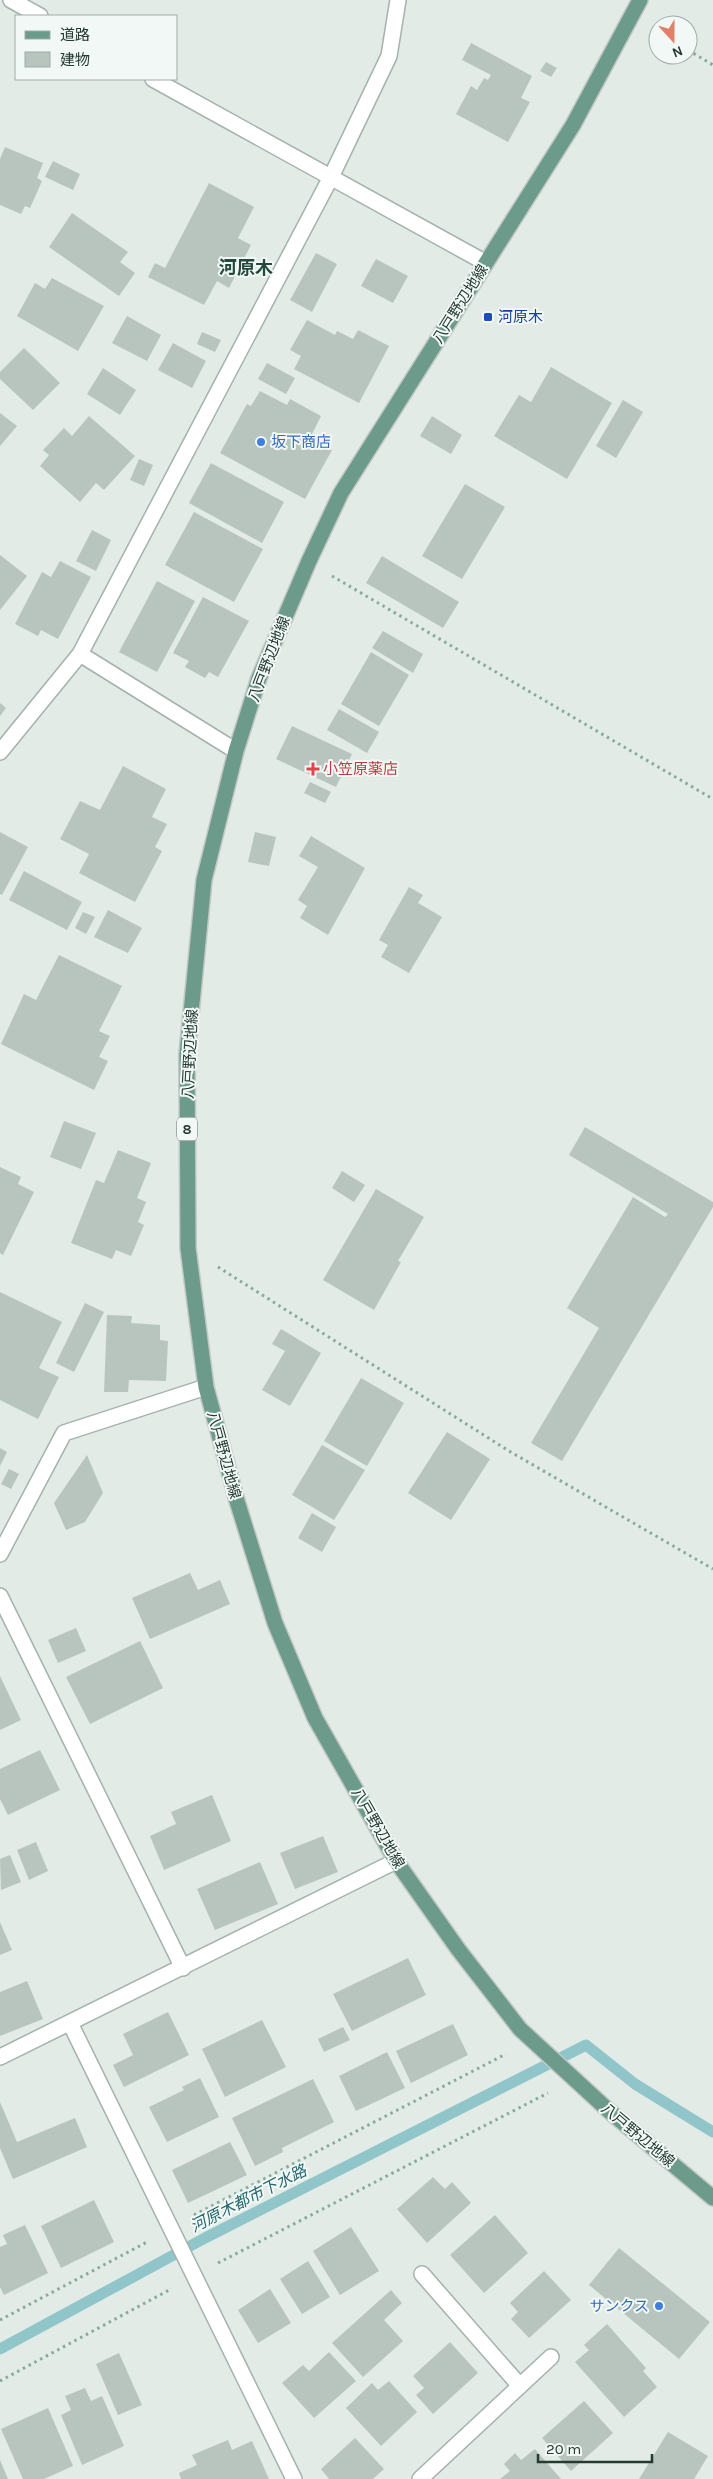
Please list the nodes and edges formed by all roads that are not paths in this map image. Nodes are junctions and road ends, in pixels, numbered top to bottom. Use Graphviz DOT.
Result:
graph roads {
  1 [pos="10,0"];
  2 [pos="398,0"];
  3 [pos="640,0"];
  4 [pos="38,15"];
  5 [pos="155,80"];
  6 [pos="331,177"];
  7 [pos="486,263"];
  8 [pos="80,654"];
  9 [pos="236,751"];
  10 [pos="0,752"];
  11 [pos="206,1387"];
  12 [pos="0,1554"];
  13 [pos="0,1596"];
  14 [pos="396,1861"];
  15 [pos="183,1968"];
  16 [pos="70,2023"];
  17 [pos="0,2058"];
  18 [pos="713,2198"];
  19 [pos="422,2274"];
  20 [pos="551,2357"];
  21 [pos="520,2386"];
  22 [pos="294,2479"];
  23 [pos="420,2479"];
  1 -- 4 [label="street"];
  2 -- 6 [label="street"];
  3 -- 7 [label="main road, 八戸野辺地線 / 8"];
  5 -- 6 [label="street"];
  6 -- 7 [label="street"];
  6 -- 8 [label="street"];
  7 -- 9 [label="main road, 八戸野辺地線 / 8"];
  8 -- 9 [label="street"];
  8 -- 10 [label="street"];
  9 -- 11 [label="main road, 八戸野辺地線 / 8"];
  11 -- 12 [label="street"];
  11 -- 14 [label="main road, 八戸野辺地線 / 8"];
  13 -- 15 [label="street"];
  14 -- 15 [label="street"];
  14 -- 18 [label="main road, 八戸野辺地線 / 8"];
  15 -- 16 [label="street"];
  16 -- 17 [label="street"];
  16 -- 22 [label="street"];
  19 -- 21 [label="street"];
  20 -- 21 [label="street"];
  21 -- 23 [label="street"];
}
